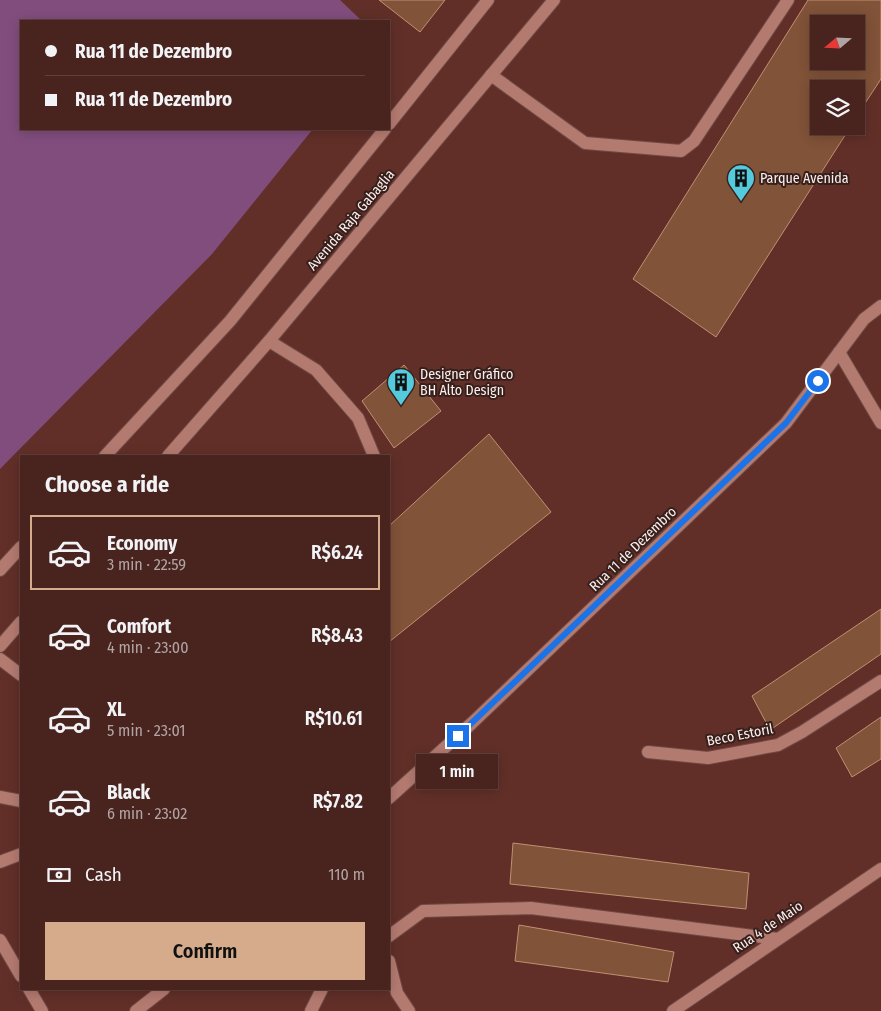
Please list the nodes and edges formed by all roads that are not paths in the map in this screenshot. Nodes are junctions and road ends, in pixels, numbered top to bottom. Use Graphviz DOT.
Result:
graph roads {
  1 [pos="488,0"];
  2 [pos="554,0"];
  3 [pos="788,0"];
  4 [pos="491,75"];
  5 [pos="390,123"];
  6 [pos="384,130"];
  7 [pos="881,306"];
  8 [pos="269,342"];
  9 [pos="839,352"];
  10 [pos="881,423"];
  11 [pos="106,455"];
  12 [pos="169,455"];
  13 [pos="374,455"];
  14 [pos="20,548"];
  15 [pos="0,570"];
  16 [pos="20,623"];
  17 [pos="0,646"];
  18 [pos="0,659"];
  19 [pos="20,674"];
  20 [pos="881,681"];
  21 [pos="648,752"];
  22 [pos="0,797"];
  23 [pos="390,797"];
  24 [pos="20,801"];
  25 [pos="20,854"];
  26 [pos="0,862"];
  27 [pos="881,869"];
  28 [pos="390,935"];
  29 [pos="778,939"];
  30 [pos="0,940"];
  31 [pos="390,966"];
  32 [pos="20,974"];
  33 [pos="30,990"];
  34 [pos="163,990"];
  35 [pos="322,990"];
  36 [pos="406,1009"];
  37 [pos="42,1011"];
  38 [pos="136,1011"];
  39 [pos="311,1011"];
  40 [pos="672,1011"];
  1 -- 5 [label="street"];
  2 -- 4 [label="street, Avenida Raja Gabaglia"];
  3 -- 4 [label="street"];
  4 -- 8 [label="street, Avenida Raja Gabaglia"];
  6 -- 11 [label="street"];
  7 -- 9 [label="street, Rua 11 de Dezembro"];
  8 -- 12 [label="street, Avenida Raja Gabaglia"];
  8 -- 13 [label="street"];
  9 -- 10 [label="street"];
  9 -- 23 [label="street, Rua 11 de Dezembro"];
  14 -- 15 [label="street"];
  16 -- 17 [label="street"];
  18 -- 19 [label="street"];
  20 -- 21 [label="street, Beco Estoril"];
  22 -- 24 [label="street"];
  25 -- 26 [label="street"];
  27 -- 29 [label="street, Rua 4 de Maio"];
  28 -- 29 [label="street"];
  29 -- 40 [label="street, Rua 4 de Maio"];
  30 -- 32 [label="street"];
  31 -- 36 [label="street"];
  33 -- 37 [label="street"];
  34 -- 38 [label="street"];
  35 -- 39 [label="street"];
}
